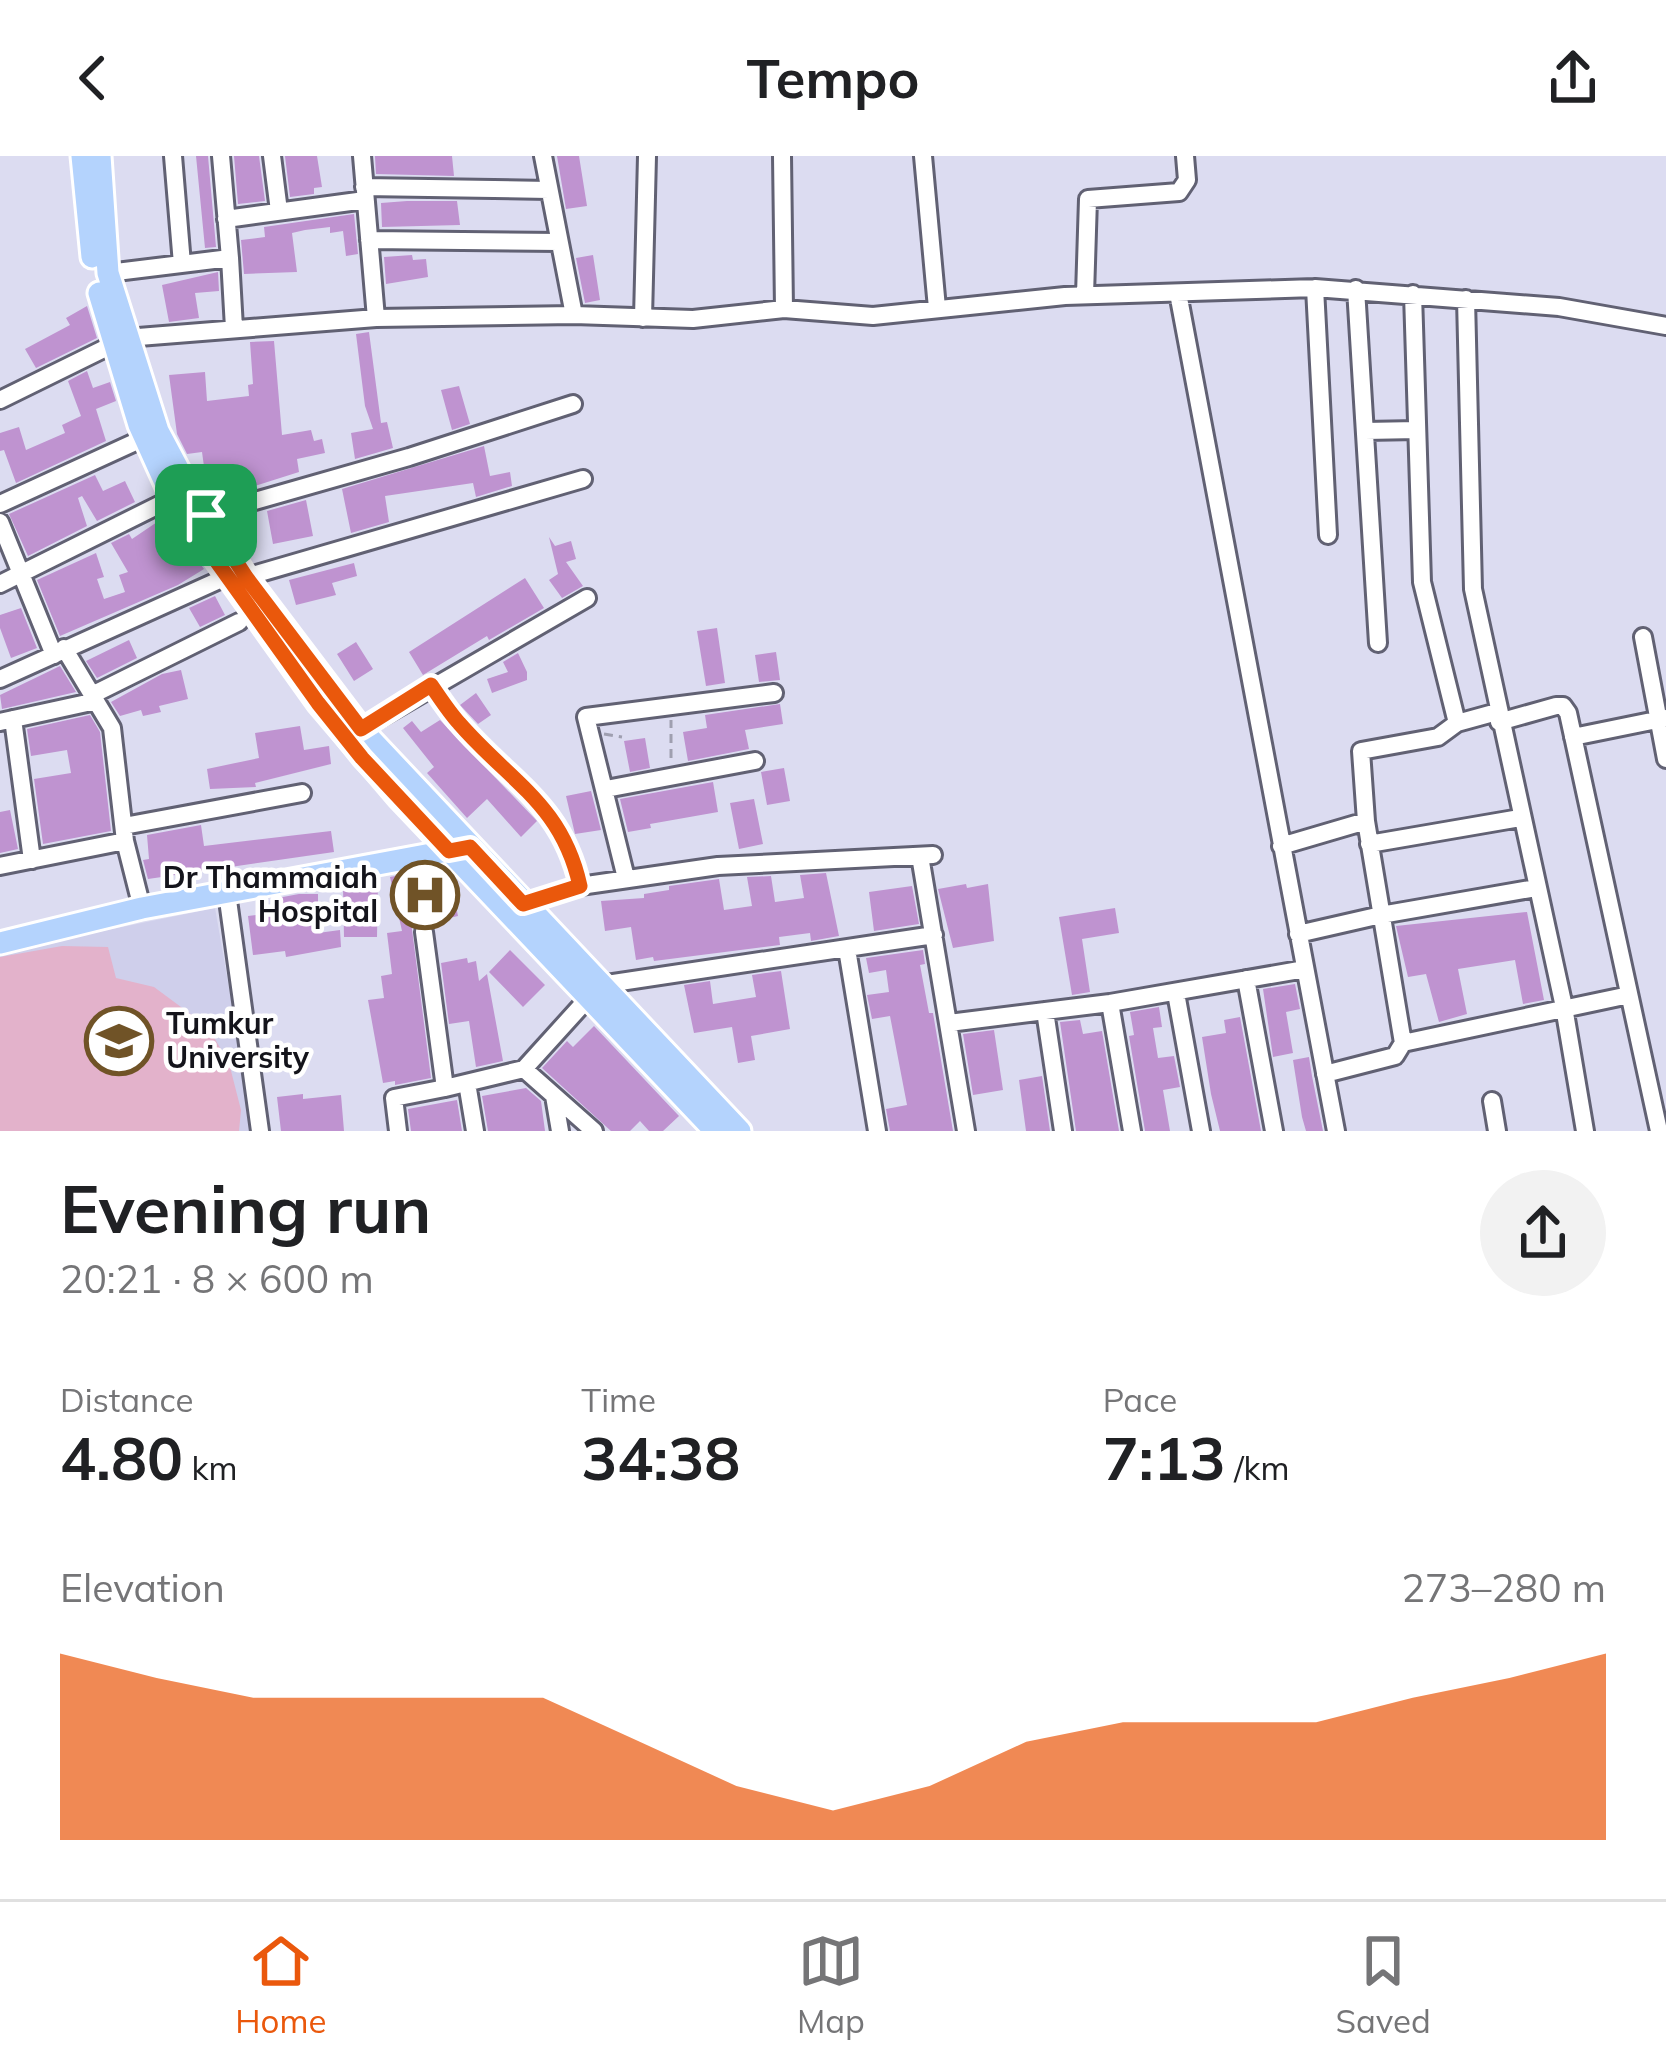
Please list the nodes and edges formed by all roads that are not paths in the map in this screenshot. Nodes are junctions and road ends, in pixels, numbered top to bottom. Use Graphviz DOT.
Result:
graph roads {
  1 [pos="82,156"];
  2 [pos="100,156"];
  3 [pos="173,156"];
  4 [pos="221,156"];
  5 [pos="272,156"];
  6 [pos="362,156"];
  7 [pos="543,156"];
  8 [pos="647,156"];
  9 [pos="782,156"];
  10 [pos="923,156"];
  11 [pos="1185,156"];
  12 [pos="549,190"];
  13 [pos="365,193"];
  14 [pos="279,211"];
  15 [pos="226,219"];
  16 [pos="369,240"];
  17 [pos="560,242"];
  18 [pos="230,259"];
  19 [pos="182,264"];
  20 [pos="108,273"];
  21 [pos="1315,288"];
  22 [pos="1356,289"];
  23 [pos="1178,292"];
  24 [pos="1413,294"];
  25 [pos="1085,295"];
  26 [pos="1466,298"];
  27 [pos="937,308"];
  28 [pos="784,309"];
  29 [pos="574,315"];
  30 [pos="376,318"];
  31 [pos="643,318"];
  32 [pos="1666,326"];
  33 [pos="234,328"];
  34 [pos="119,340"];
  35 [pos="0,400"];
  36 [pos="573,404"];
  37 [pos="1365,430"];
  38 [pos="1417,430"];
  39 [pos="144,438"];
  40 [pos="583,478"];
  41 [pos="181,494"];
  42 [pos="0,504"];
  43 [pos="206,515"];
  44 [pos="0,521"];
  45 [pos="1328,536"];
  46 [pos="21,574"];
  47 [pos="236,577"];
  48 [pos="0,584"];
  49 [pos="587,598"];
  50 [pos="239,622"];
  51 [pos="1643,637"];
  52 [pos="1378,643"];
  53 [pos="59,651"];
  54 [pos="0,679"];
  55 [pos="431,685"];
  56 [pos="774,693"];
  57 [pos="94,698"];
  58 [pos="1498,717"];
  59 [pos="7,720"];
  60 [pos="1662,720"];
  61 [pos="1457,723"];
  62 [pos="361,729"];
  63 [pos="1574,736"];
  64 [pos="1666,759"];
  65 [pos="755,761"];
  66 [pos="606,788"];
  67 [pos="302,793"];
  68 [pos="1520,818"];
  69 [pos="1366,821"];
  70 [pos="125,833"];
  71 [pos="1370,844"];
  72 [pos="1281,846"];
  73 [pos="460,849"];
  74 [pos="32,860"];
  75 [pos="0,866"];
  76 [pos="626,878"];
  77 [pos="580,886"];
  78 [pos="1536,888"];
  79 [pos="227,893"];
  80 [pos="523,904"];
  81 [pos="142,908"];
  82 [pos="1381,915"];
  83 [pos="424,932"];
  84 [pos="1298,934"];
  85 [pos="934,935"];
  86 [pos="0,943"];
  87 [pos="847,949"];
  88 [pos="1304,969"];
  89 [pos="1246,979"];
  90 [pos="595,991"];
  91 [pos="1176,993"];
  92 [pos="1629,995"];
  93 [pos="1110,1003"];
  94 [pos="1564,1007"];
  95 [pos="1045,1011"];
  96 [pos="949,1023"];
  97 [pos="1402,1043"];
  98 [pos="524,1070"];
  99 [pos="1324,1074"];
  100 [pos="467,1083"];
  101 [pos="445,1088"];
  102 [pos="554,1096"];
  103 [pos="1492,1101"];
  104 [pos="713,1130"];
  105 [pos="260,1131"];
  106 [pos="398,1131"];
  107 [pos="475,1131"];
  108 [pos="560,1131"];
  109 [pos="594,1131"];
  110 [pos="740,1131"];
  111 [pos="877,1131"];
  112 [pos="966,1131"];
  113 [pos="1063,1131"];
  114 [pos="1132,1131"];
  115 [pos="1201,1131"];
  116 [pos="1274,1131"];
  117 [pos="1336,1131"];
  118 [pos="1497,1131"];
  119 [pos="1585,1131"];
  120 [pos="1659,1131"];
  1 -- 34 [label="main road"];
  2 -- 20 [label="main road"];
  3 -- 19 [label="street"];
  4 -- 15 [label="street"];
  5 -- 14 [label="street"];
  6 -- 13 [label="street"];
  7 -- 12 [label="street"];
  8 -- 31 [label="street"];
  9 -- 28 [label="street"];
  10 -- 27 [label="street"];
  11 -- 25 [label="street"];
  12 -- 13 [label="street"];
  12 -- 17 [label="street"];
  13 -- 14 [label="street"];
  13 -- 16 [label="street"];
  14 -- 15 [label="street"];
  15 -- 18 [label="street"];
  16 -- 17 [label="street"];
  16 -- 30 [label="street"];
  17 -- 29 [label="street"];
  18 -- 19 [label="street"];
  18 -- 33 [label="street"];
  19 -- 20 [label="street"];
  20 -- 34 [label="main road"];
  21 -- 22 [label="street"];
  21 -- 23 [label="street"];
  21 -- 45 [label="street"];
  22 -- 24 [label="street"];
  22 -- 37 [label="street"];
  23 -- 25 [label="street"];
  23 -- 72 [label="street"];
  24 -- 26 [label="street"];
  24 -- 38 [label="street"];
  25 -- 27 [label="street"];
  26 -- 32 [label="street"];
  26 -- 58 [label="street"];
  27 -- 28 [label="street"];
  28 -- 31 [label="street"];
  29 -- 30 [label="street"];
  29 -- 31 [label="street"];
  30 -- 33 [label="street"];
  33 -- 34 [label="street"];
  34 -- 35 [label="street"];
  34 -- 39 [label="main road"];
  34 -- 41 [label="main road"];
  36 -- 43 [label="street"];
  37 -- 38 [label="street"];
  37 -- 52 [label="street"];
  38 -- 61 [label="street"];
  39 -- 41 [label="main road"];
  39 -- 42 [label="street"];
  40 -- 47 [label="street"];
  41 -- 43 [label="main road"];
  41 -- 46 [label="street"];
  41 -- 47 [label="main road"];
  43 -- 47 [label="main road"];
  44 -- 46 [label="street"];
  46 -- 48 [label="street"];
  46 -- 53 [label="street"];
  47 -- 53 [label="street"];
  47 -- 62 [label="main road"];
  47 -- 73 [label="main road"];
  49 -- 55 [label="street"];
  50 -- 57 [label="street"];
  51 -- 60 [label="street"];
  53 -- 54 [label="street"];
  53 -- 57 [label="street"];
  55 -- 62 [label="street"];
  55 -- 77 [label="street"];
  56 -- 66 [label="street"];
  57 -- 59 [label="street"];
  57 -- 70 [label="street"];
  58 -- 61 [label="street"];
  58 -- 63 [label="street"];
  58 -- 68 [label="street"];
  59 -- 74 [label="street"];
  60 -- 63 [label="street"];
  60 -- 64 [label="street"];
  61 -- 69 [label="street"];
  62 -- 73 [label="main road"];
  63 -- 92 [label="street"];
  65 -- 66 [label="street"];
  66 -- 76 [label="street"];
  67 -- 70 [label="street"];
  68 -- 71 [label="street"];
  68 -- 78 [label="street"];
  69 -- 71 [label="street"];
  69 -- 72 [label="street"];
  70 -- 74 [label="street"];
  70 -- 81 [label="street"];
  71 -- 82 [label="street"];
  72 -- 84 [label="street"];
  73 -- 79 [label="main road"];
  73 -- 80 [label="main road"];
  73 -- 90 [label="main road"];
  74 -- 75 [label="street"];
  76 -- 77 [label="street"];
  76 -- 85 [label="street"];
  77 -- 80 [label="street"];
  78 -- 82 [label="street"];
  78 -- 94 [label="street"];
  79 -- 81 [label="main road"];
  79 -- 105 [label="street"];
  80 -- 90 [label="main road"];
  81 -- 86 [label="main road"];
  82 -- 84 [label="street"];
  82 -- 97 [label="street"];
  83 -- 101 [label="street"];
  84 -- 88 [label="street"];
  85 -- 87 [label="street"];
  85 -- 96 [label="street"];
  87 -- 90 [label="street"];
  87 -- 111 [label="street"];
  88 -- 89 [label="street"];
  88 -- 99 [label="street"];
  89 -- 91 [label="street"];
  89 -- 116 [label="street"];
  90 -- 98 [label="street"];
  90 -- 104 [label="main road"];
  90 -- 110 [label="main road"];
  91 -- 93 [label="street"];
  91 -- 115 [label="street"];
  92 -- 94 [label="street"];
  92 -- 120 [label="street"];
  93 -- 95 [label="street"];
  93 -- 114 [label="street"];
  94 -- 97 [label="street"];
  94 -- 119 [label="street"];
  95 -- 96 [label="street"];
  95 -- 113 [label="street"];
  96 -- 112 [label="street"];
  97 -- 99 [label="street"];
  98 -- 100 [label="street"];
  98 -- 102 [label="street"];
  99 -- 117 [label="street"];
  100 -- 101 [label="street"];
  100 -- 107 [label="street"];
  101 -- 106 [label="street"];
  102 -- 108 [label="street"];
  102 -- 109 [label="street"];
  103 -- 118 [label="street"];
}
